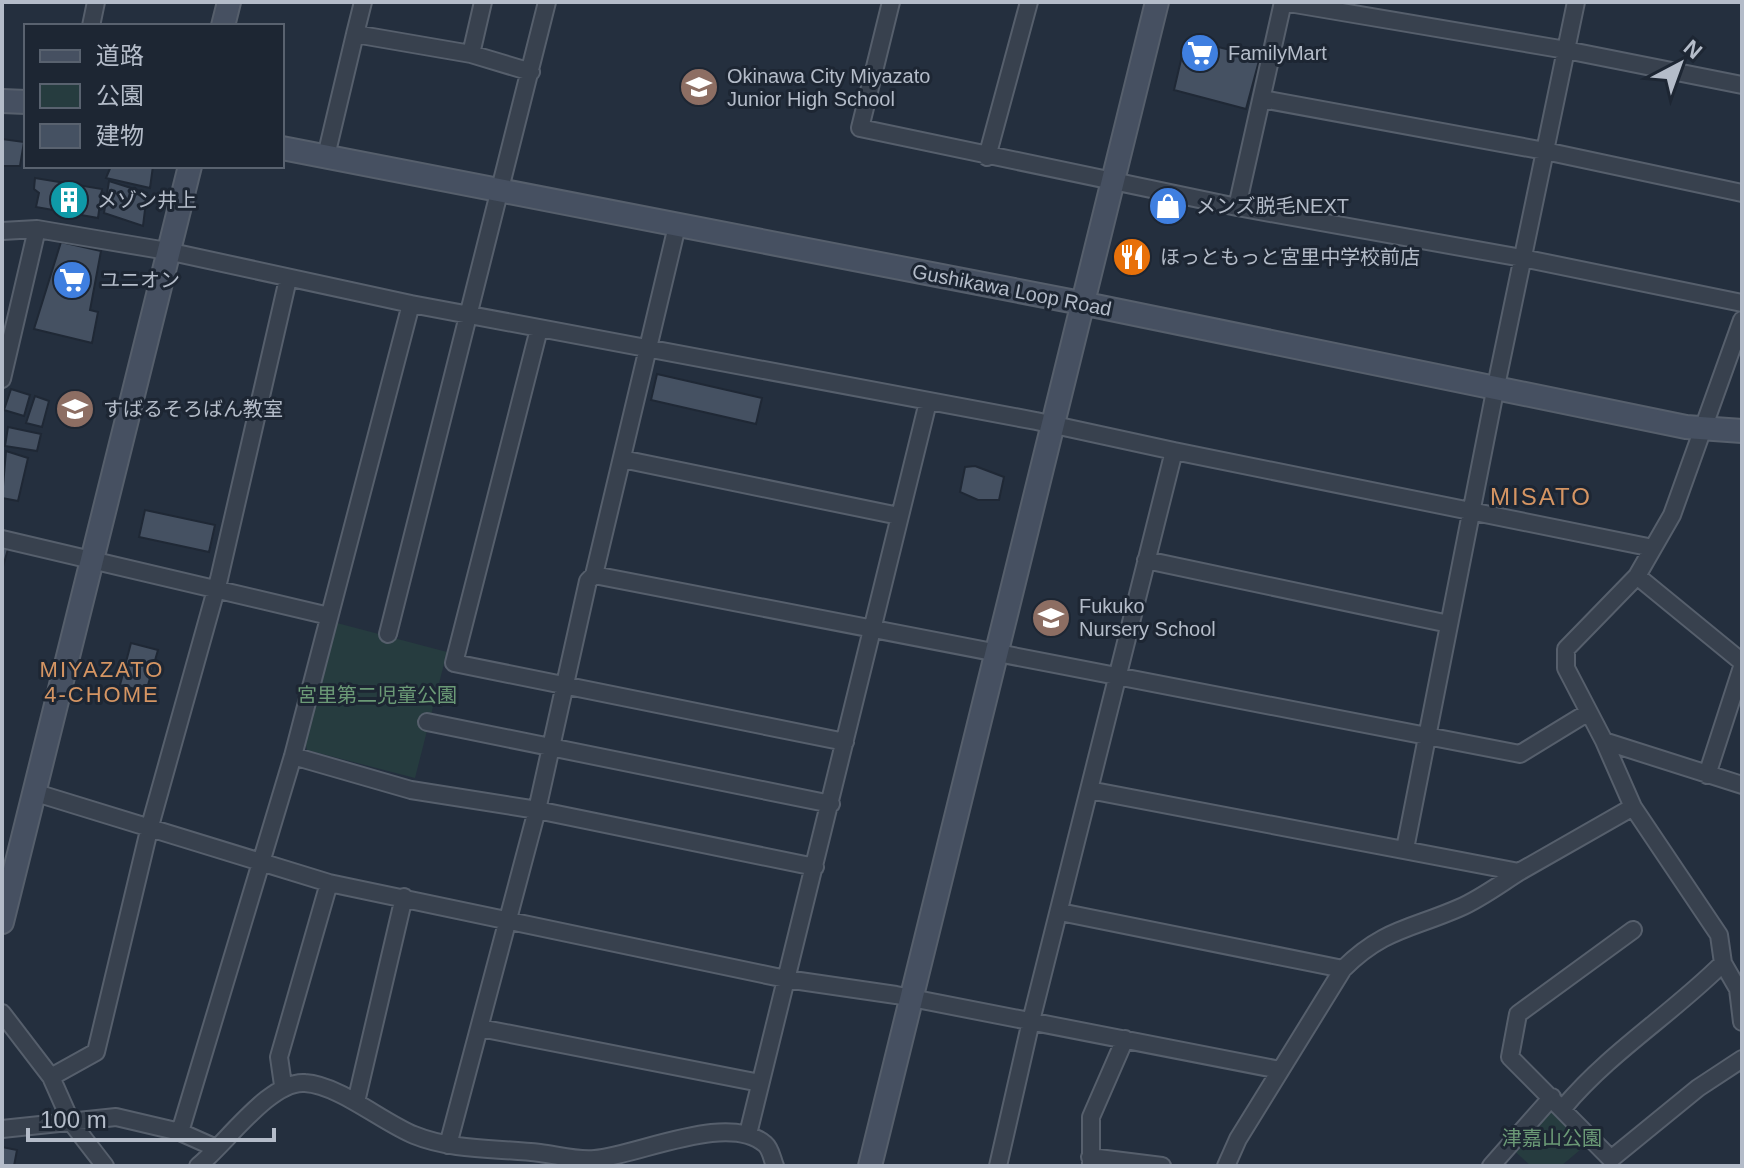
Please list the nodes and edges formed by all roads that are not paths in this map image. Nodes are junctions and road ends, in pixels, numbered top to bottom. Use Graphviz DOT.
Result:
graph roads {
  1 [pos="96,2"];
  2 [pos="229,2"];
  3 [pos="363,2"];
  4 [pos="483,2"];
  5 [pos="547,2"];
  6 [pos="891,2"];
  7 [pos="1029,2"];
  8 [pos="1157,2"];
  9 [pos="1283,2"];
  10 [pos="1576,2"];
  11 [pos="91,24"];
  12 [pos="224,24"];
  13 [pos="355,34"];
  14 [pos="1566,50"];
  15 [pos="471,54"];
  16 [pos="531,72"];
  17 [pos="1742,85"];
  18 [pos="1262,99"];
  19 [pos="2,101"];
  20 [pos="24,102"];
  21 [pos="284,148"];
  22 [pos="1545,151"];
  23 [pos="326,156"];
  24 [pos="987,157"];
  25 [pos="189,168"];
  26 [pos="1114,182"];
  27 [pos="503,190"];
  28 [pos="1742,193"];
  29 [pos="1237,207"];
  30 [pos="677,226"];
  31 [pos="37,229"];
  32 [pos="2,231"];
  33 [pos="167,251"];
  34 [pos="1522,258"];
  35 [pos="288,279"];
  36 [pos="1742,303"];
  37 [pos="411,304"];
  38 [pos="1086,304"];
  39 [pos="470,316"];
  40 [pos="1742,320"];
  41 [pos="539,329"];
  42 [pos="649,350"];
  43 [pos="2,379"];
  44 [pos="1496,386"];
  45 [pos="928,402"];
  46 [pos="1053,425"];
  47 [pos="1705,426"];
  48 [pos="1742,431"];
  49 [pos="1174,451"];
  50 [pos="622,459"];
  51 [pos="1472,509"];
  52 [pos="899,516"];
  53 [pos="2,539"];
  54 [pos="1653,548"];
  55 [pos="90,559"];
  56 [pos="1146,560"];
  57 [pos="594,575"];
  58 [pos="1637,576"];
  59 [pos="217,589"];
  60 [pos="329,616"];
  61 [pos="1449,624"];
  62 [pos="874,632"];
  63 [pos="388,634"];
  64 [pos="995,653"];
  65 [pos="1742,664"];
  66 [pos="1117,675"];
  67 [pos="566,685"];
  68 [pos="1587,713"];
  69 [pos="427,722"];
  70 [pos="1428,735"];
  71 [pos="1604,741"];
  72 [pos="845,742"];
  73 [pos="552,745"];
  74 [pos="293,756"];
  75 [pos="1707,775"];
  76 [pos="1742,785"];
  77 [pos="1089,790"];
  78 [pos="33,792"];
  79 [pos="831,804"];
  80 [pos="1633,807"];
  81 [pos="537,810"];
  82 [pos="150,826"];
  83 [pos="1405,849"];
  84 [pos="261,863"];
  85 [pos="815,867"];
  86 [pos="1519,872"];
  87 [pos="329,883"];
  88 [pos="404,897"];
  89 [pos="1060,912"];
  90 [pos="508,918"];
  91 [pos="2,922"];
  92 [pos="1633,930"];
  93 [pos="1723,963"];
  94 [pos="1343,969"];
  95 [pos="786,979"];
  96 [pos="910,1000"];
  97 [pos="2,1013"];
  98 [pos="1031,1021"];
  99 [pos="1742,1022"];
  100 [pos="480,1028"];
  101 [pos="1125,1039"];
  102 [pos="1742,1059"];
  103 [pos="1280,1070"];
  104 [pos="51,1077"];
  105 [pos="760,1083"];
  106 [pos="283,1085"];
  107 [pos="356,1102"];
  108 [pos="1558,1102"];
  109 [pos="71,1122"];
  110 [pos="2,1129"];
  111 [pos="180,1132"];
  112 [pos="748,1134"];
  113 [pos="448,1145"];
  114 [pos="216,1148"];
  115 [pos="1091,1162"];
  116 [pos="105,1166"];
  117 [pos="198,1166"];
  118 [pos="775,1166"];
  119 [pos="870,1166"];
  120 [pos="998,1166"];
  121 [pos="1162,1166"];
  122 [pos="1226,1166"];
  123 [pos="1491,1166"];
  1 -- 11 [label="street"];
  2 -- 12 [label="street"];
  3 -- 13 [label="street"];
  4 -- 15 [label="street"];
  5 -- 16 [label="street"];
  6 -- 24 [label="street"];
  7 -- 24 [label="street"];
  8 -- 26 [label="street"];
  9 -- 14 [label="street"];
  9 -- 18 [label="street"];
  10 -- 14 [label="street"];
  13 -- 15 [label="street"];
  13 -- 23 [label="street"];
  14 -- 17 [label="street"];
  14 -- 22 [label="street"];
  15 -- 16 [label="street"];
  16 -- 27 [label="street"];
  18 -- 22 [label="street"];
  18 -- 29 [label="street"];
  19 -- 20 [label="street"];
  21 -- 23 [label="street, Gushikawa Loop Road"];
  22 -- 28 [label="street"];
  22 -- 34 [label="street"];
  23 -- 27 [label="street, Gushikawa Loop Road"];
  24 -- 26 [label="street"];
  25 -- 33 [label="street"];
  26 -- 29 [label="street"];
  26 -- 38 [label="street"];
  27 -- 30 [label="street, Gushikawa Loop Road"];
  27 -- 39 [label="street"];
  29 -- 34 [label="street"];
  30 -- 38 [label="street, Gushikawa Loop Road"];
  30 -- 42 [label="street"];
  31 -- 32 [label="street"];
  31 -- 33 [label="street"];
  31 -- 43 [label="street"];
  33 -- 35 [label="street"];
  33 -- 55 [label="street"];
  34 -- 36 [label="street"];
  34 -- 44 [label="street"];
  35 -- 37 [label="street"];
  35 -- 59 [label="street"];
  37 -- 39 [label="street"];
  37 -- 60 [label="street"];
  38 -- 44 [label="street, Gushikawa Loop Road"];
  38 -- 46 [label="street"];
  39 -- 41 [label="street"];
  39 -- 63 [label="street"];
  40 -- 47 [label="street"];
  41 -- 42 [label="street"];
  41 -- 67 [label="street"];
  42 -- 45 [label="street"];
  42 -- 50 [label="street"];
  44 -- 47 [label="street, Gushikawa Loop Road"];
  44 -- 51 [label="street"];
  45 -- 46 [label="street"];
  45 -- 52 [label="street"];
  46 -- 49 [label="street"];
  46 -- 64 [label="street"];
  47 -- 48 [label="street, Gushikawa Loop Road"];
  47 -- 54 [label="street"];
  49 -- 51 [label="street"];
  49 -- 56 [label="street"];
  50 -- 52 [label="street"];
  50 -- 57 [label="street"];
  51 -- 54 [label="street"];
  51 -- 61 [label="street"];
  52 -- 62 [label="street"];
  53 -- 55 [label="street"];
  54 -- 58 [label="street"];
  55 -- 59 [label="street"];
  55 -- 78 [label="street"];
  56 -- 61 [label="street"];
  56 -- 66 [label="street"];
  57 -- 62 [label="street"];
  57 -- 67 [label="street"];
  58 -- 65 [label="street"];
  58 -- 68 [label="street"];
  59 -- 60 [label="street"];
  59 -- 82 [label="street"];
  60 -- 74 [label="street"];
  61 -- 70 [label="street"];
  62 -- 64 [label="street"];
  62 -- 72 [label="street"];
  64 -- 66 [label="street"];
  64 -- 96 [label="street"];
  65 -- 75 [label="street"];
  66 -- 70 [label="street"];
  66 -- 77 [label="street"];
  67 -- 72 [label="street"];
  67 -- 73 [label="street"];
  68 -- 70 [label="street"];
  68 -- 71 [label="street"];
  69 -- 73 [label="street"];
  70 -- 83 [label="street"];
  71 -- 75 [label="street"];
  71 -- 80 [label="street"];
  72 -- 79 [label="street"];
  73 -- 79 [label="street"];
  73 -- 81 [label="street"];
  74 -- 81 [label="street"];
  74 -- 84 [label="street"];
  75 -- 76 [label="street"];
  77 -- 83 [label="street"];
  77 -- 89 [label="street"];
  78 -- 82 [label="street"];
  78 -- 91 [label="street"];
  79 -- 85 [label="street"];
  80 -- 86 [label="street"];
  80 -- 93 [label="street"];
  81 -- 85 [label="street"];
  81 -- 90 [label="street"];
  82 -- 84 [label="street"];
  82 -- 104 [label="street"];
  83 -- 86 [label="street"];
  84 -- 87 [label="street"];
  84 -- 111 [label="street"];
  85 -- 95 [label="street"];
  86 -- 94 [label="street"];
  87 -- 88 [label="street"];
  87 -- 106 [label="street"];
  88 -- 90 [label="street"];
  88 -- 107 [label="street"];
  89 -- 94 [label="street"];
  89 -- 98 [label="street"];
  90 -- 95 [label="street"];
  90 -- 100 [label="street"];
  92 -- 108 [label="street"];
  93 -- 99 [label="street"];
  93 -- 108 [label="street"];
  94 -- 103 [label="street"];
  95 -- 96 [label="street"];
  95 -- 105 [label="street"];
  96 -- 98 [label="street"];
  96 -- 119 [label="street"];
  97 -- 104 [label="street"];
  98 -- 101 [label="street"];
  98 -- 120 [label="street"];
  100 -- 105 [label="street"];
  100 -- 113 [label="street"];
  101 -- 103 [label="street"];
  101 -- 115 [label="street"];
  102 -- 108 [label="street"];
  103 -- 122 [label="street"];
  104 -- 109 [label="street"];
  105 -- 112 [label="street"];
  106 -- 107 [label="street"];
  106 -- 114 [label="street"];
  107 -- 113 [label="street"];
  108 -- 123 [label="street"];
  109 -- 110 [label="street"];
  109 -- 111 [label="street"];
  109 -- 116 [label="street"];
  111 -- 114 [label="street"];
  112 -- 113 [label="street"];
  112 -- 118 [label="street"];
  114 -- 117 [label="street"];
  115 -- 121 [label="street"];
}
